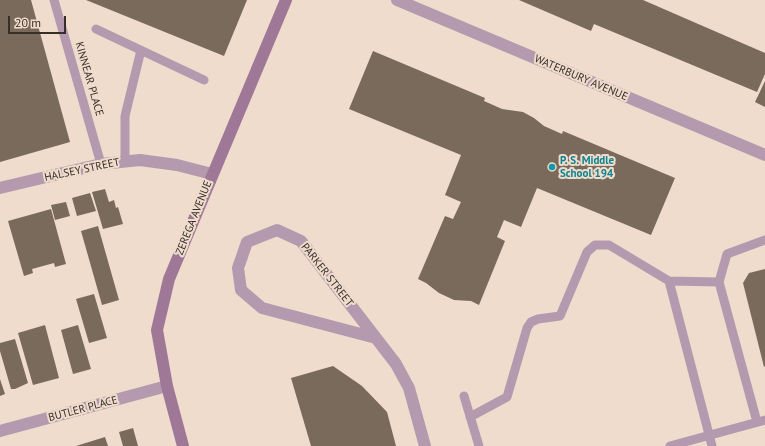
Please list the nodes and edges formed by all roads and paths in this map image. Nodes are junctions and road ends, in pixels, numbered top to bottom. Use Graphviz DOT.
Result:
graph roads {
  1 [pos="54,0"];
  2 [pos="286,0"];
  3 [pos="397,0"];
  4 [pos="96,29"];
  5 [pos="141,50"];
  6 [pos="204,80"];
  7 [pos="765,155"];
  8 [pos="125,161"];
  9 [pos="101,164"];
  10 [pos="212,174"];
  11 [pos="0,188"];
  12 [pos="765,240"];
  13 [pos="669,281"];
  14 [pos="719,282"];
  15 [pos="376,338"];
  16 [pos="167,386"];
  17 [pos="464,396"];
  18 [pos="470,417"];
  19 [pos="761,421"];
  20 [pos="0,431"];
  21 [pos="710,436"];
  22 [pos="183,446"];
  23 [pos="425,446"];
  24 [pos="479,446"];
  25 [pos="670,446"];
  26 [pos="712,446"];
  1 -- 9 [label="lane, KINNEAR PLACE"];
  2 -- 10 [label="main road, ZEREGA AVENUE"];
  3 -- 7 [label="street, WATERBURY AVENUE"];
  4 -- 5 [label="lane"];
  5 -- 6 [label="lane"];
  5 -- 8 [label="lane"];
  8 -- 9 [label="street, HALSEY STREET"];
  8 -- 10 [label="street, HALSEY STREET"];
  9 -- 11 [label="street, HALSEY STREET"];
  10 -- 16 [label="main road, ZEREGA AVENUE"];
  12 -- 14 [label="lane"];
  13 -- 14 [label="lane"];
  13 -- 18 [label="lane"];
  13 -- 21 [label="lane"];
  14 -- 19 [label="lane"];
  15 -- 15 [label="street, PARKER STREET"];
  15 -- 23 [label="street, PARKER STREET"];
  16 -- 20 [label="street, BUTLER PLACE"];
  16 -- 22 [label="main road, ZEREGA AVENUE"];
  17 -- 18 [label="lane"];
  18 -- 24 [label="lane"];
  19 -- 21 [label="lane"];
  21 -- 25 [label="lane"];
  21 -- 26 [label="lane"];
}
